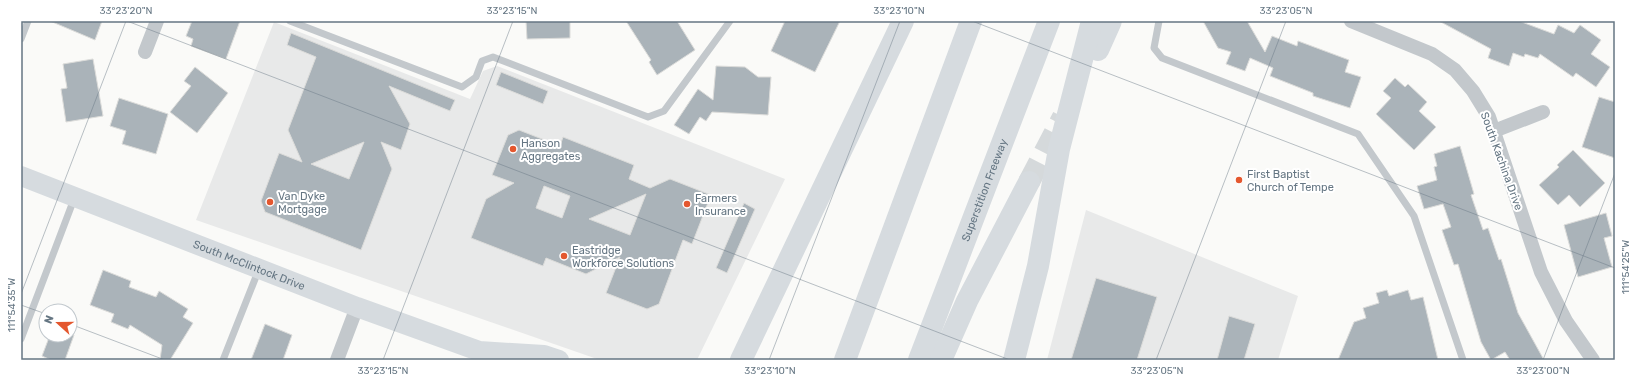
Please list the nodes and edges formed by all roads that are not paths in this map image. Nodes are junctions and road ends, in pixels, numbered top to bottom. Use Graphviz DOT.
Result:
graph roads {
  1 [pos="28,21"];
  2 [pos="157,21"];
  3 [pos="290,21"];
  4 [pos="730,21"];
  5 [pos="903,21"];
  6 [pos="1049,21"];
  7 [pos="1092,21"];
  8 [pos="1111,21"];
  9 [pos="1159,21"];
  10 [pos="1351,21"];
  11 [pos="970,22"];
  12 [pos="21,39"];
  13 [pos="1098,50"];
  14 [pos="145,52"];
  15 [pos="1543,112"];
  16 [pos="1494,131"];
  17 [pos="21,176"];
  18 [pos="1029,182"];
  19 [pos="75,197"];
  20 [pos="259,268"];
  21 [pos="357,307"];
  22 [pos="21,339"];
  23 [pos="485,355"];
  24 [pos="223,360"];
  25 [pos="337,360"];
  26 [pos="559,360"];
  27 [pos="741,360"];
  28 [pos="845,360"];
  29 [pos="919,360"];
  30 [pos="941,360"];
  31 [pos="1014,360"];
  32 [pos="1463,360"];
  33 [pos="1593,360"];
  1 -- 12 [label="lane"];
  2 -- 14 [label="street"];
  3 -- 4 [label="lane"];
  5 -- 27 [label="highway"];
  6 -- 29 [label="highway, Superstition Freeway"];
  7 -- 31 [label="highway"];
  8 -- 13 [label="highway"];
  9 -- 32 [label="lane"];
  10 -- 16 [label="street, South Kachina Drive"];
  11 -- 28 [label="highway"];
  15 -- 16 [label="street"];
  16 -- 33 [label="street, South Kachina Drive"];
  17 -- 19 [label="main road, South McClintock Drive"];
  18 -- 30 [label="highway"];
  19 -- 20 [label="main road, South McClintock Drive"];
  19 -- 22 [label="lane"];
  20 -- 21 [label="main road, South McClintock Drive"];
  20 -- 24 [label="lane"];
  21 -- 23 [label="main road, South McClintock Drive"];
  21 -- 25 [label="street"];
  23 -- 26 [label="main road, South McClintock Drive"];
}
